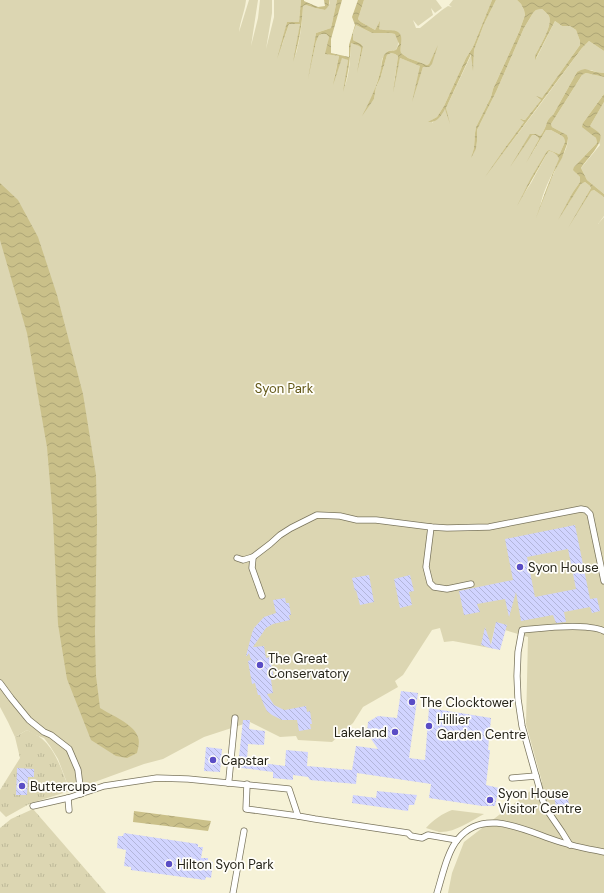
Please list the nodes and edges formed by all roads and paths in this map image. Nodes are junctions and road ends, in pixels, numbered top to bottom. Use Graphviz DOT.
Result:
graph roads {
  1 [pos="431,528"];
  2 [pos="253,557"];
  3 [pos="237,558"];
  4 [pos="604,581"];
  5 [pos="471,584"];
  6 [pos="262,596"];
  7 [pos="604,631"];
  8 [pos="0,682"];
  9 [pos="235,718"];
  10 [pos="536,776"];
  11 [pos="512,778"];
  12 [pos="228,783"];
  13 [pos="248,784"];
  14 [pos="81,794"];
  15 [pos="68,798"];
  16 [pos="33,806"];
  17 [pos="69,810"];
  18 [pos="298,816"];
  19 [pos="244,831"];
  20 [pos="457,840"];
  21 [pos="570,845"];
  22 [pos="604,852"];
  23 [pos="233,893"];
  24 [pos="437,893"];
  1 -- 2 [label="lane"];
  1 -- 4 [label="lane"];
  1 -- 5 [label="lane"];
  2 -- 3 [label="lane"];
  2 -- 6 [label="lane"];
  7 -- 10 [label="lane"];
  8 -- 14 [label="lane"];
  9 -- 12 [label="lane"];
  10 -- 11 [label="lane"];
  10 -- 21 [label="lane"];
  12 -- 13 [label="lane"];
  12 -- 14 [label="lane"];
  13 -- 18 [label="lane"];
  13 -- 18 [label="lane"];
  14 -- 15 [label="lane"];
  15 -- 16 [label="lane"];
  15 -- 17 [label="lane"];
  18 -- 20 [label="lane"];
  19 -- 23 [label="lane"];
  20 -- 21 [label="lane"];
  20 -- 24 [label="lane"];
  21 -- 22 [label="lane"];
}
